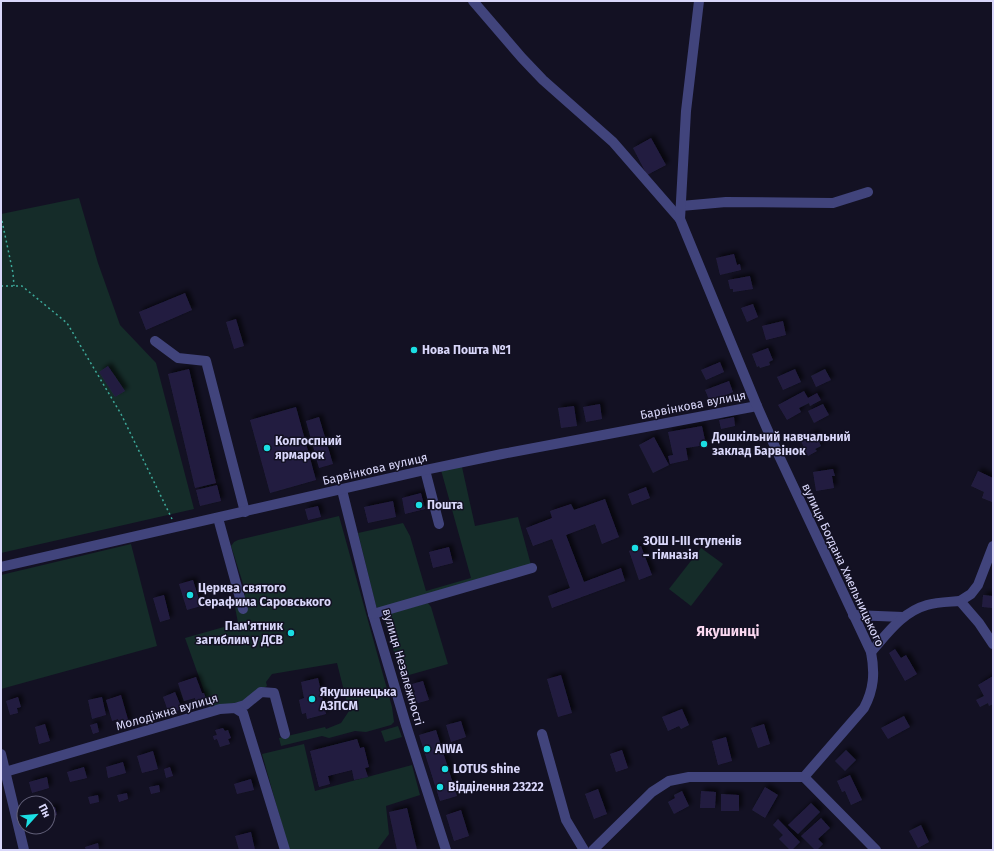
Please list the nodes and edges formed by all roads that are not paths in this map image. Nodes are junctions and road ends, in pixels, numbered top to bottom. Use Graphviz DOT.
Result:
graph roads {
  1 [pos="473,1"];
  2 [pos="699,1"];
  3 [pos="868,192"];
  4 [pos="681,206"];
  5 [pos="680,219"];
  6 [pos="155,341"];
  7 [pos="757,406"];
  8 [pos="425,470"];
  9 [pos="342,490"];
  10 [pos="246,512"];
  11 [pos="218,518"];
  12 [pos="439,524"];
  13 [pos="993,546"];
  14 [pos="1,567"];
  15 [pos="532,568"];
  16 [pos="960,601"];
  17 [pos="243,609"];
  18 [pos="373,614"];
  19 [pos="853,615"];
  20 [pos="903,617"];
  21 [pos="993,644"];
  22 [pos="871,652"];
  23 [pos="235,708"];
  24 [pos="285,734"];
  25 [pos="542,734"];
  26 [pos="1,754"];
  27 [pos="5,772"];
  28 [pos="804,777"];
  29 [pos="24,850"];
  30 [pos="286,850"];
  31 [pos="446,850"];
  32 [pos="584,850"];
  33 [pos="593,850"];
  34 [pos="876,850"];
  1 -- 5 [label="street, вулиця Богдана Хмельницького"];
  2 -- 4 [label="street, вулиця Богдана Хмельницького"];
  3 -- 4 [label="street"];
  4 -- 5 [label="street, вулиця Богдана Хмельницького"];
  5 -- 7 [label="street, вулиця Богдана Хмельницького"];
  6 -- 10 [label="street"];
  7 -- 8 [label="street, Барвінкова вулиця"];
  7 -- 19 [label="street, вулиця Богдана Хмельницького"];
  8 -- 9 [label="street, Барвінкова вулиця"];
  8 -- 12 [label="street"];
  9 -- 10 [label="street, Барвінкова вулиця"];
  9 -- 18 [label="street, вулиця Незалежності"];
  10 -- 11 [label="street, Барвінкова вулиця"];
  11 -- 14 [label="street, Барвінкова вулиця"];
  11 -- 17 [label="street"];
  13 -- 16 [label="street"];
  15 -- 18 [label="street"];
  16 -- 20 [label="street"];
  16 -- 21 [label="street"];
  18 -- 31 [label="street, вулиця Незалежності"];
  19 -- 20 [label="street"];
  19 -- 22 [label="street, вулиця Богдана Хмельницького"];
  20 -- 22 [label="street"];
  22 -- 28 [label="street, вулиця Богдана Хмельницького"];
  23 -- 24 [label="street"];
  23 -- 27 [label="street, Молодіжна вулиця"];
  23 -- 30 [label="street, Молодіжна вулиця"];
  25 -- 32 [label="street"];
  26 -- 27 [label="street"];
  27 -- 29 [label="street"];
  28 -- 33 [label="street"];
  28 -- 34 [label="street"];
}
